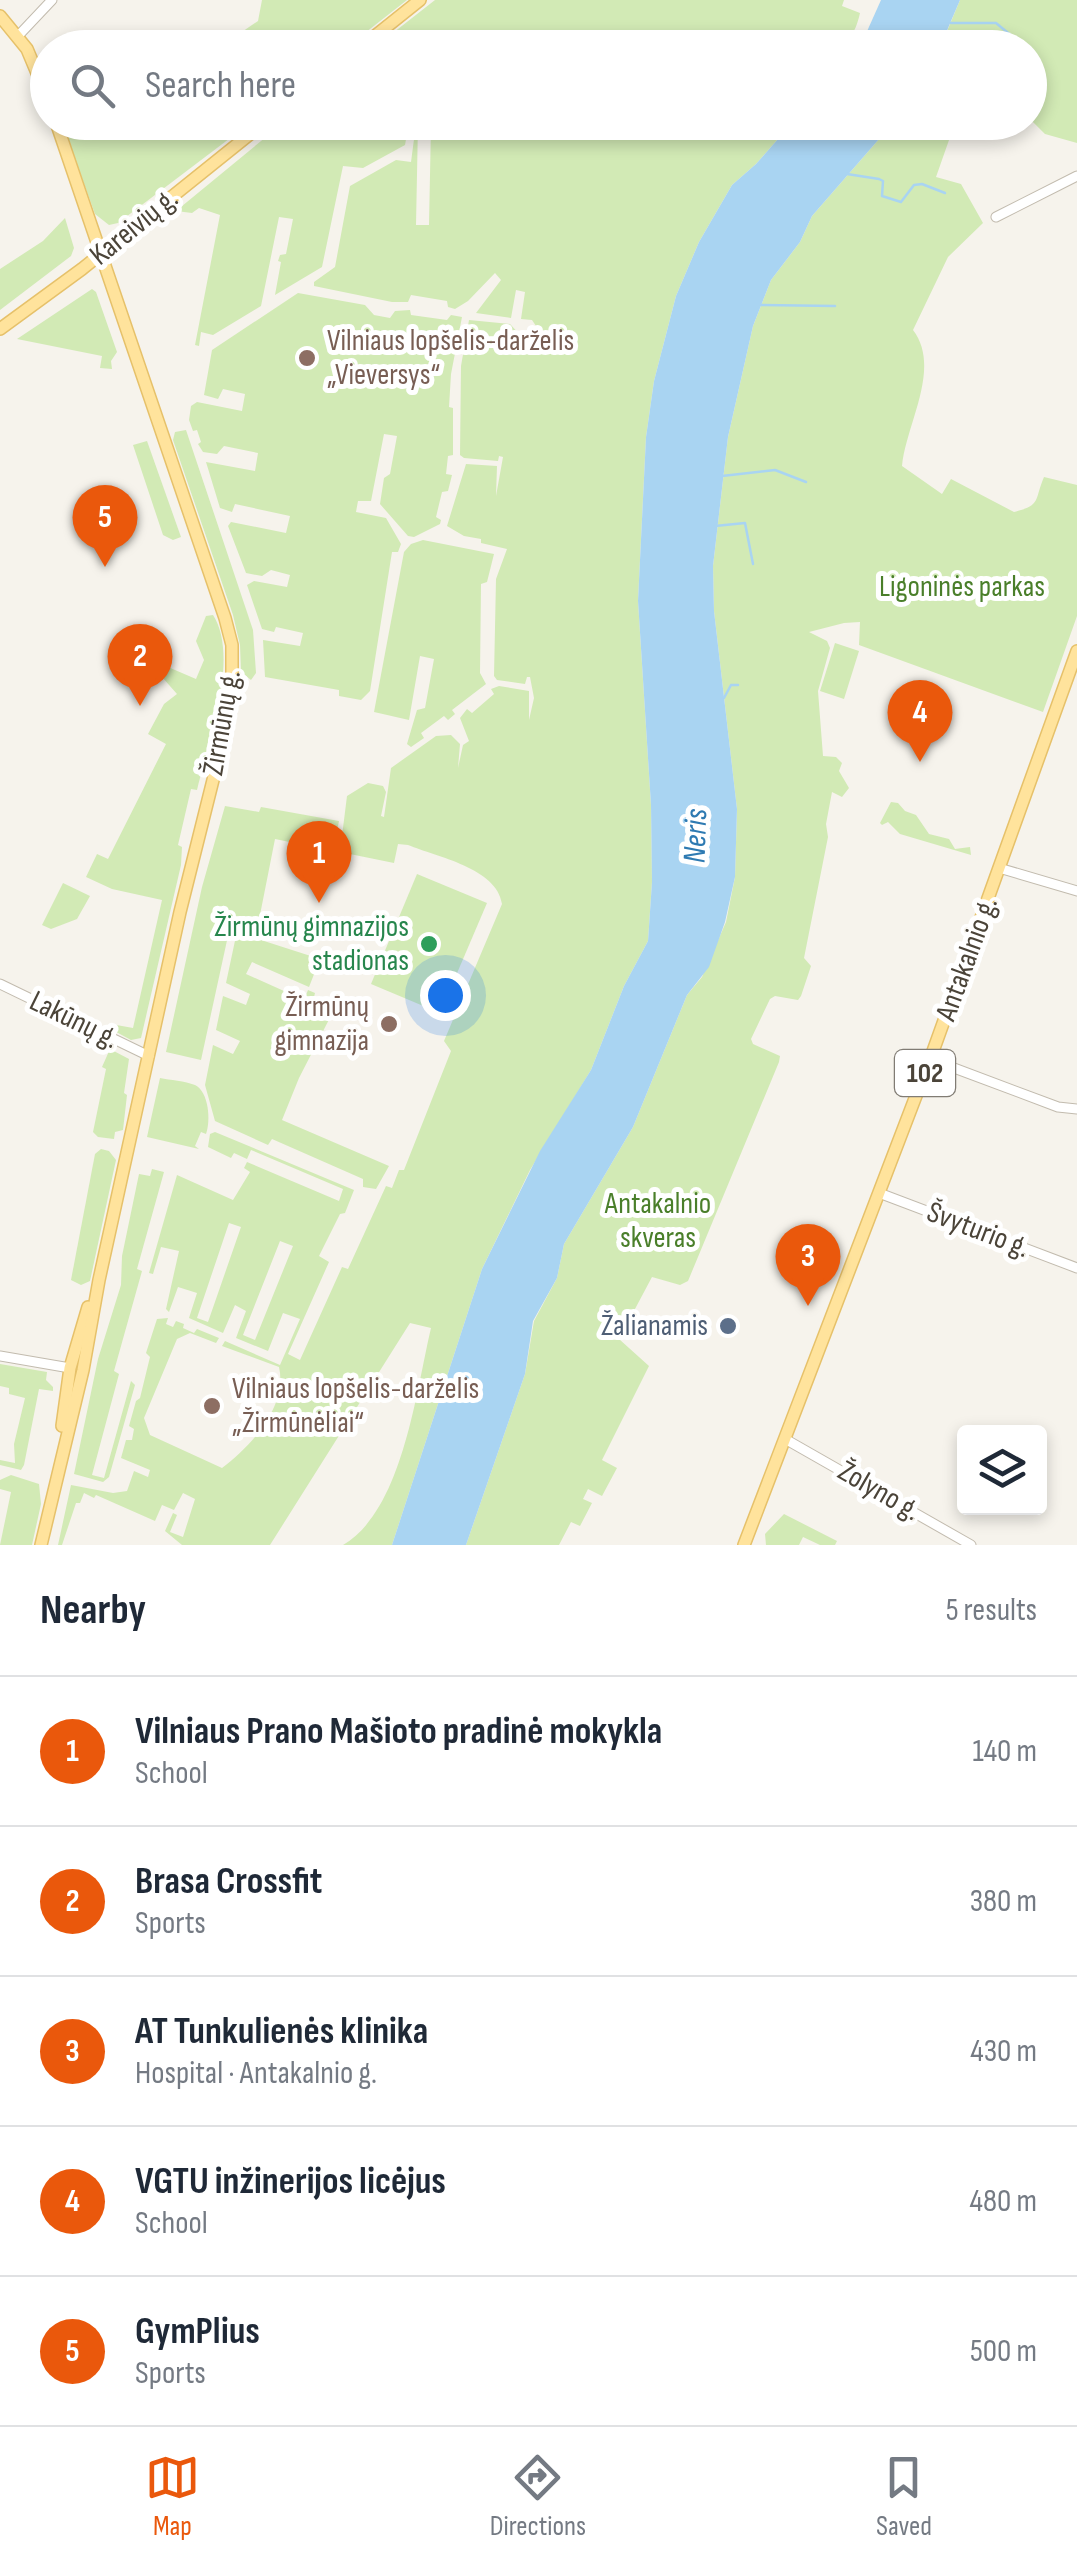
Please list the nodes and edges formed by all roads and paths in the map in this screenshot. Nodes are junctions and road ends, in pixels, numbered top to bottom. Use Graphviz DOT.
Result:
graph roads {
  1 [pos="52,0"];
  2 [pos="420,0"];
  3 [pos="0,16"];
  4 [pos="382,30"];
  5 [pos="18,36"];
  6 [pos="30,61"];
  7 [pos="62,140"];
  8 [pos="242,140"];
  9 [pos="1077,176"];
  10 [pos="996,217"];
  11 [pos="100,253"];
  12 [pos="0,330"];
  13 [pos="1077,651"];
  14 [pos="1000,868"];
  15 [pos="1077,891"];
  16 [pos="0,984"];
  17 [pos="148,1056"];
  18 [pos="930,1059"];
  19 [pos="1077,1109"];
  20 [pos="879,1193"];
  21 [pos="1077,1268"];
  22 [pos="99,1280"];
  23 [pos="0,1356"];
  24 [pos="70,1368"];
  25 [pos="84,1370"];
  26 [pos="785,1439"];
  27 [pos="56,1475"];
  28 [pos="41,1545"];
  29 [pos="744,1545"];
  30 [pos="971,1545"];
  1 -- 5 [label="street"];
  2 -- 4 [label="main road"];
  3 -- 5 [label="main road"];
  5 -- 6 [label="main road"];
  7 -- 11 [label="main road, Žirmūnų g."];
  8 -- 11 [label="main road, Kareivių g."];
  9 -- 10 [label="street"];
  11 -- 12 [label="main road, Kareivių g."];
  11 -- 17 [label="main road, Žirmūnų g."];
  13 -- 14 [label="main road, Antakalnio g. / 102"];
  14 -- 15 [label="street"];
  14 -- 18 [label="main road, Antakalnio g. / 102"];
  16 -- 17 [label="street, Lakūnų g."];
  17 -- 22 [label="main road, Žirmūnų g."];
  18 -- 19 [label="street"];
  18 -- 20 [label="main road, Antakalnio g. / 102"];
  20 -- 21 [label="street, Švyturio g."];
  20 -- 26 [label="main road, Antakalnio g. / 102"];
  22 -- 24 [label="main road, Žirmūnų g."];
  22 -- 25 [label="main road, Žirmūnų g."];
  23 -- 24 [label="street"];
  24 -- 25 [label="main road"];
  24 -- 27 [label="main road, Žirmūnų g."];
  25 -- 27 [label="main road, Žirmūnų g."];
  26 -- 29 [label="main road, Antakalnio g. / 102"];
  26 -- 30 [label="street, Žolyno g."];
  27 -- 28 [label="main road, Žirmūnų g."];
}
